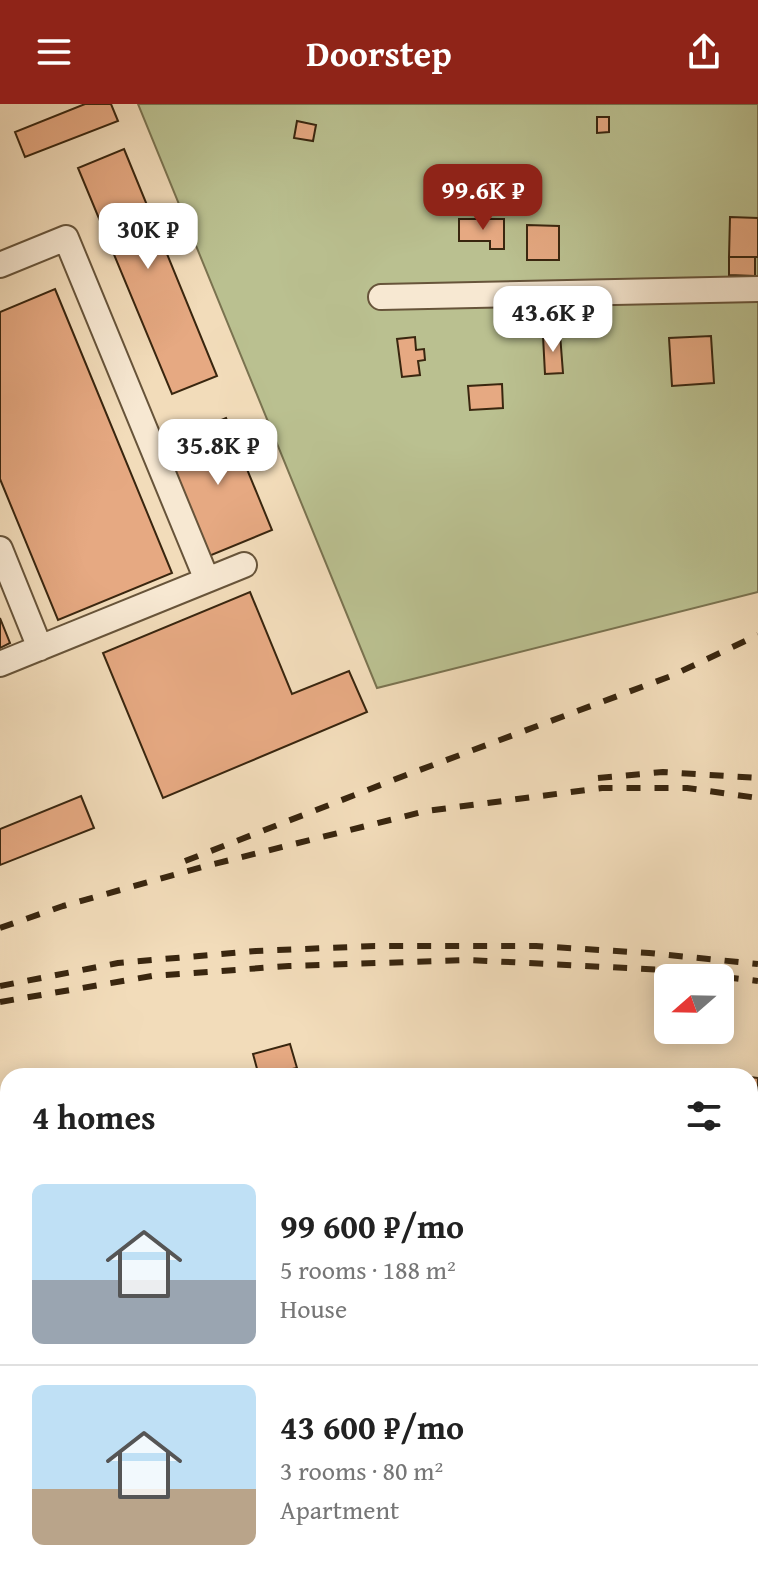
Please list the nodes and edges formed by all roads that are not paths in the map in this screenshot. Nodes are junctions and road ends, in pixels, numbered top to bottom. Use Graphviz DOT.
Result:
graph roads {
  1 [pos="0,265"];
  2 [pos="758,289"];
  3 [pos="381,297"];
  4 [pos="0,549"];
  5 [pos="244,565"];
  6 [pos="207,580"];
  7 [pos="40,648"];
  8 [pos="0,664"];
  1 -- 6 [label="street"];
  2 -- 3 [label="street"];
  4 -- 7 [label="street"];
  5 -- 6 [label="street"];
  6 -- 7 [label="street"];
  7 -- 8 [label="street"];
}
